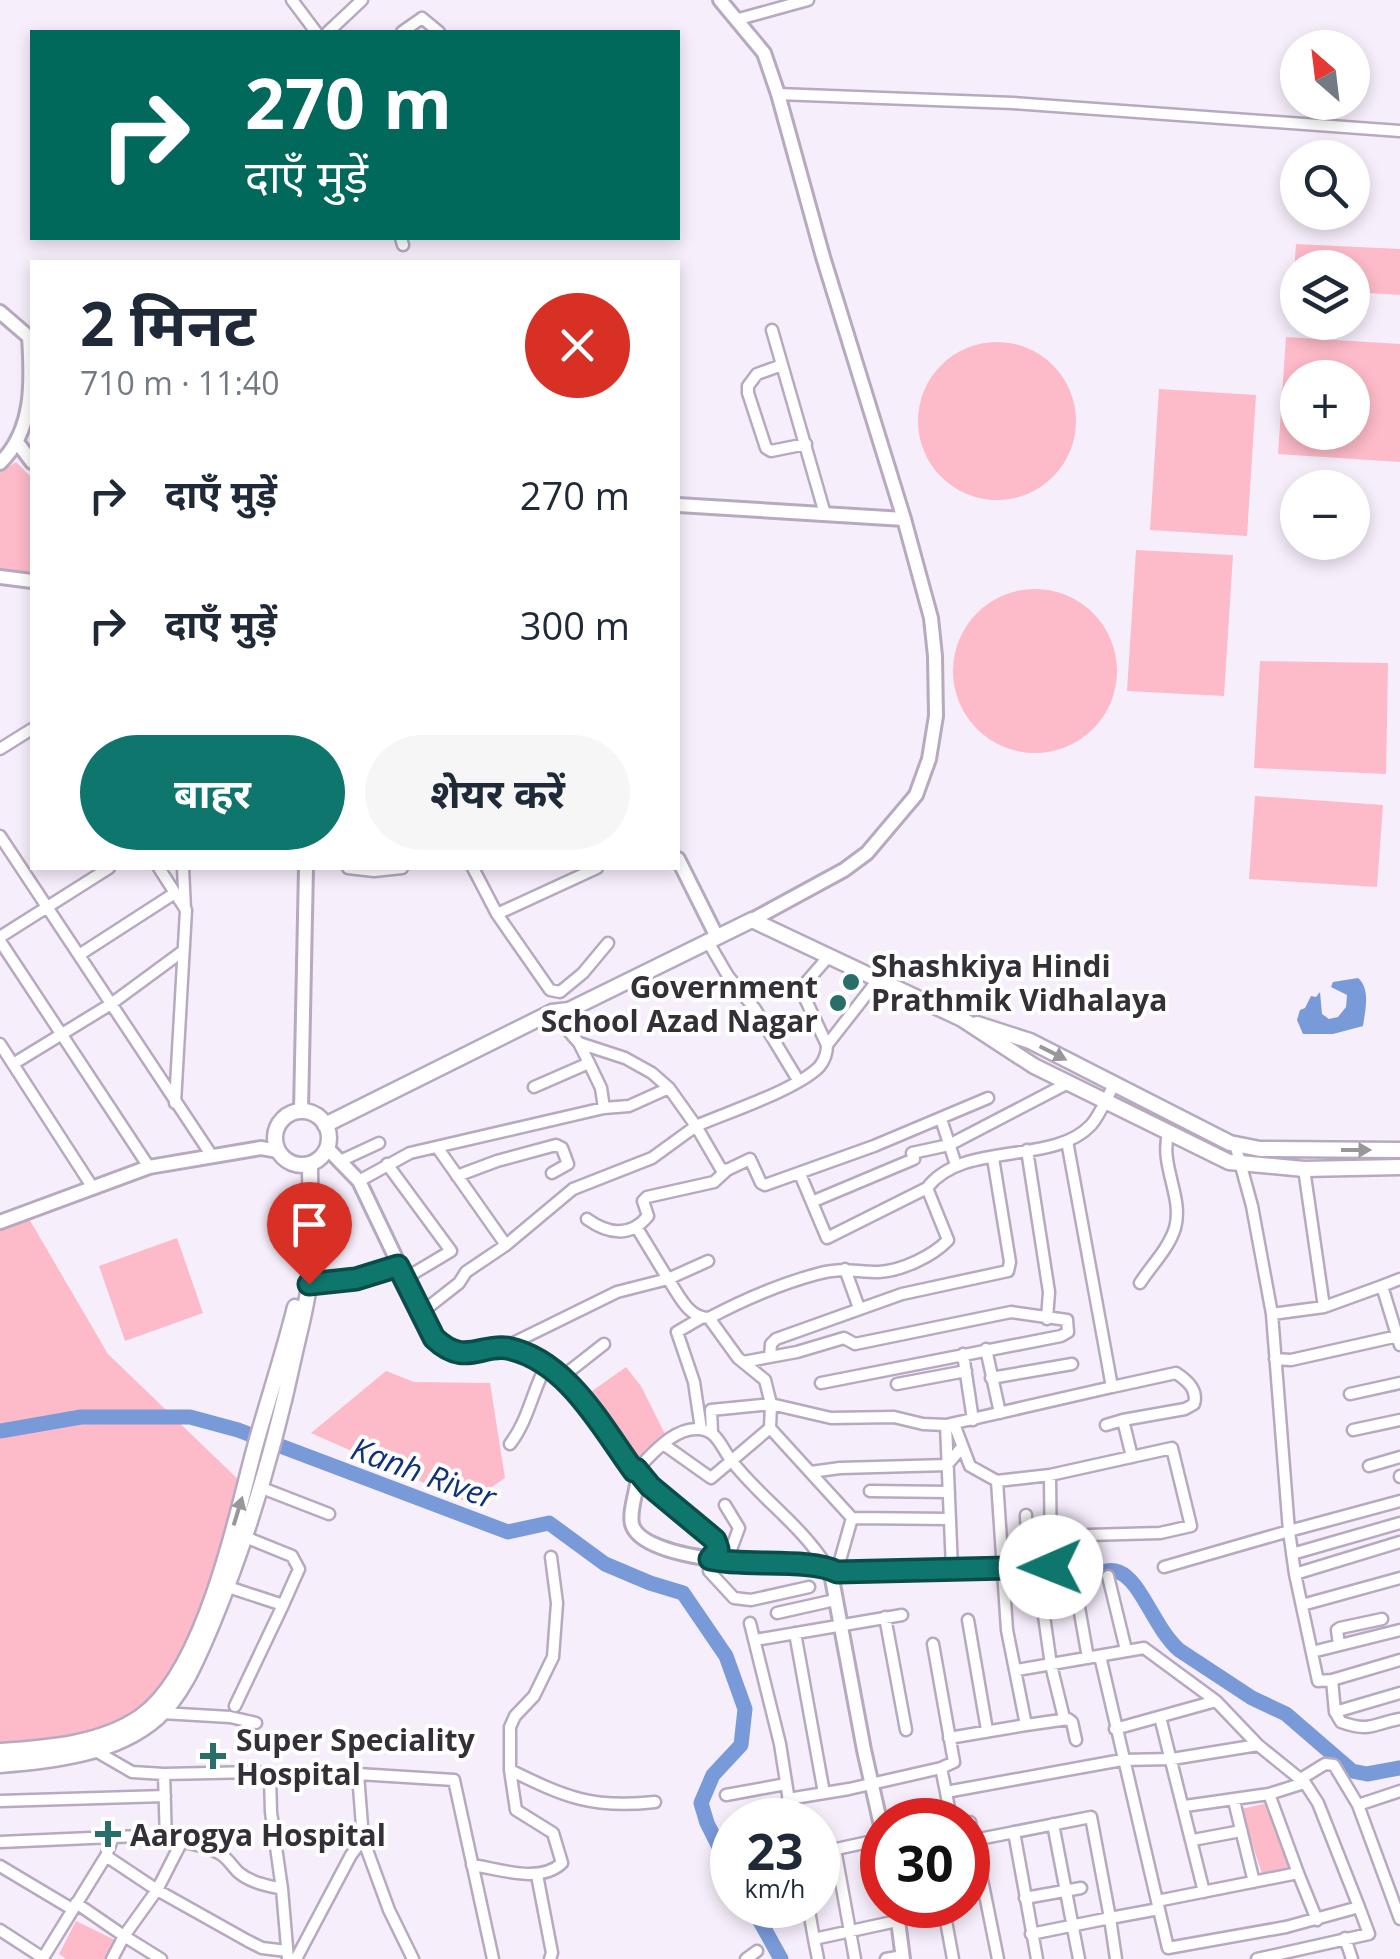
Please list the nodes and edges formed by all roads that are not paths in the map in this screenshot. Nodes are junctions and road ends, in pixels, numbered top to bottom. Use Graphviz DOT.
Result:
graph roads {
  1 [pos="292,0"];
  2 [pos="808,0"];
  3 [pos="725,1"];
  4 [pos="356,2"];
  5 [pos="739,20"];
  6 [pos="314,30"];
  7 [pos="330,30"];
  8 [pos="405,30"];
  9 [pos="437,30"];
  10 [pos="778,94"];
  11 [pos="1400,131"];
  12 [pos="0,312"];
  13 [pos="772,330"];
  14 [pos="30,336"];
  15 [pos="782,366"];
  16 [pos="30,395"];
  17 [pos="17,442"];
  18 [pos="806,444"];
  19 [pos="30,459"];
  20 [pos="0,462"];
  21 [pos="680,506"];
  22 [pos="825,514"];
  23 [pos="904,519"];
  24 [pos="0,577"];
  25 [pos="30,581"];
  26 [pos="30,729"];
  27 [pos="0,749"];
  28 [pos="0,836"];
  29 [pos="680,864"];
  30 [pos="106,870"];
  31 [pos="160,870"];
  32 [pos="183,870"];
  33 [pos="306,870"];
  34 [pos="474,870"];
  35 [pos="593,870"];
  36 [pos="175,893"];
  37 [pos="46,907"];
  38 [pos="186,910"];
  39 [pos="497,914"];
  40 [pos="752,920"];
  41 [pos="712,937"];
  42 [pos="0,939"];
  43 [pos="608,943"];
  44 [pos="183,951"];
  45 [pos="79,954"];
  46 [pos="829,956"];
  47 [pos="877,981"];
  48 [pos="110,1004"];
  49 [pos="552,1012"];
  50 [pos="962,1019"];
  51 [pos="64,1034"];
  52 [pos="579,1043"];
  53 [pos="0,1044"];
  54 [pos="827,1045"];
  55 [pos="589,1062"];
  56 [pos="13,1064"];
  57 [pos="798,1080"];
  58 [pos="1070,1082"];
  59 [pos="1114,1084"];
  60 [pos="534,1087"];
  61 [pos="669,1088"];
  62 [pos="988,1098"];
  63 [pos="1105,1101"];
  64 [pos="175,1104"];
  65 [pos="604,1108"];
  66 [pos="302,1112"];
  67 [pos="941,1118"];
  68 [pos="325,1125"];
  69 [pos="532,1125"];
  70 [pos="696,1126"];
  71 [pos="1168,1131"];
  72 [pos="1067,1141"];
  73 [pos="379,1143"];
  74 [pos="1236,1144"];
  75 [pos="949,1145"];
  76 [pos="437,1147"];
  77 [pos="327,1148"];
  78 [pos="539,1149"];
  79 [pos="1027,1150"];
  80 [pos="1400,1150"];
  81 [pos="278,1152"];
  82 [pos="212,1156"];
  83 [pos="993,1158"];
  84 [pos="340,1161"];
  85 [pos="1234,1163"];
  86 [pos="388,1164"];
  87 [pos="307,1165"];
  88 [pos="956,1165"];
  89 [pos="150,1167"];
  90 [pos="1400,1167"];
  91 [pos="1304,1169"];
  92 [pos="727,1170"];
  93 [pos="552,1173"];
  94 [pos="800,1174"];
  95 [pos="457,1176"];
  96 [pos="359,1181"];
  97 [pos="92,1188"];
  98 [pos="928,1188"];
  99 [pos="814,1201"];
  100 [pos="586,1219"];
  101 [pos="0,1222"];
  102 [pos="638,1228"];
  103 [pos="506,1246"];
  104 [pos="452,1250"];
  105 [pos="708,1261"];
  106 [pos="845,1269"];
  107 [pos="401,1272"];
  108 [pos="467,1272"];
  109 [pos="668,1279"];
  110 [pos="1400,1279"];
  111 [pos="1140,1283"];
  112 [pos="309,1284"];
  113 [pos="1382,1286"];
  114 [pos="1324,1307"];
  115 [pos="859,1308"];
  116 [pos="422,1312"];
  117 [pos="1272,1314"];
  118 [pos="705,1318"];
  119 [pos="1047,1319"];
  120 [pos="1399,1340"];
  121 [pos="604,1344"];
  122 [pos="505,1348"];
  123 [pos="986,1348"];
  124 [pos="964,1354"];
  125 [pos="770,1356"];
  126 [pos="1274,1359"];
  127 [pos="743,1362"];
  128 [pos="548,1364"];
  129 [pos="1072,1364"];
  130 [pos="966,1371"];
  131 [pos="562,1377"];
  132 [pos="991,1378"];
  133 [pos="821,1383"];
  134 [pos="1400,1383"];
  135 [pos="897,1384"];
  136 [pos="1112,1388"];
  137 [pos="1350,1394"];
  138 [pos="771,1404"];
  139 [pos="1000,1413"];
  140 [pos="974,1420"];
  141 [pos="1124,1420"];
  142 [pos="1400,1420"];
  143 [pos="950,1424"];
  144 [pos="1106,1425"];
  145 [pos="770,1428"];
  146 [pos="707,1430"];
  147 [pos="1354,1430"];
  148 [pos="510,1444"];
  149 [pos="663,1444"];
  150 [pos="962,1447"];
  151 [pos="1132,1457"];
  152 [pos="1400,1457"];
  153 [pos="732,1461"];
  154 [pos="947,1465"];
  155 [pos="1370,1466"];
  156 [pos="636,1470"];
  157 [pos="810,1472"];
  158 [pos="1050,1475"];
  159 [pos="997,1480"];
  160 [pos="262,1488"];
  161 [pos="870,1491"];
  162 [pos="949,1492"];
  163 [pos="1400,1501"];
  164 [pos="725,1505"];
  165 [pos="329,1514"];
  166 [pos="1026,1515"];
  167 [pos="852,1518"];
  168 [pos="950,1519"];
  169 [pos="1400,1523"];
  170 [pos="1289,1531"];
  171 [pos="245,1538"];
  172 [pos="1400,1542"];
  173 [pos="1292,1554"];
  174 [pos="551,1557"];
  175 [pos="710,1559"];
  176 [pos="726,1563"];
  177 [pos="1051,1567"];
  178 [pos="1164,1567"];
  179 [pos="831,1568"];
  180 [pos="1005,1568"];
  181 [pos="1028,1568"];
  182 [pos="952,1569"];
  183 [pos="1294,1574"];
  184 [pos="1108,1576"];
  185 [pos="1400,1578"];
  186 [pos="228,1587"];
  187 [pos="809,1587"];
  188 [pos="1077,1596"];
  189 [pos="835,1600"];
  190 [pos="283,1605"];
  191 [pos="1302,1605"];
  192 [pos="778,1613"];
  193 [pos="902,1615"];
  194 [pos="1044,1616"];
  195 [pos="885,1618"];
  196 [pos="1382,1619"];
  197 [pos="968,1620"];
  198 [pos="750,1624"];
  199 [pos="842,1624"];
  200 [pos="1400,1630"];
  201 [pos="795,1633"];
  202 [pos="755,1640"];
  203 [pos="933,1644"];
  204 [pos="1339,1645"];
  205 [pos="1126,1650"];
  206 [pos="1312,1652"];
  207 [pos="1094,1657"];
  208 [pos="1400,1660"];
  209 [pos="1051,1665"];
  210 [pos="1017,1670"];
  211 [pos="1332,1680"];
  212 [pos="1400,1693"];
  213 [pos="1216,1701"];
  214 [pos="236,1706"];
  215 [pos="1335,1712"];
  216 [pos="162,1714"];
  217 [pos="1160,1717"];
  218 [pos="1064,1718"];
  219 [pos="1400,1719"];
  220 [pos="256,1724"];
  221 [pos="1026,1725"];
  222 [pos="1115,1729"];
  223 [pos="906,1730"];
  224 [pos="987,1730"];
  225 [pos="950,1738"];
  226 [pos="1076,1740"];
  227 [pos="80,1742"];
  228 [pos="1258,1745"];
  229 [pos="94,1750"];
  230 [pos="0,1751"];
  231 [pos="1122,1760"];
  232 [pos="1172,1760"];
  233 [pos="0,1765"];
  234 [pos="941,1768"];
  235 [pos="510,1770"];
  236 [pos="164,1774"];
  237 [pos="358,1774"];
  238 [pos="270,1776"];
  239 [pos="1302,1782"];
  240 [pos="786,1784"];
  241 [pos="872,1784"];
  242 [pos="946,1792"];
  243 [pos="1400,1792"];
  244 [pos="824,1793"];
  245 [pos="726,1794"];
  246 [pos="1269,1794"];
  247 [pos="164,1796"];
  248 [pos="788,1798"];
  249 [pos="794,1798"];
  250 [pos="875,1798"];
  251 [pos="947,1798"];
  252 [pos="0,1801"];
  253 [pos="1234,1801"];
  254 [pos="654,1802"];
  255 [pos="1358,1804"];
  256 [pos="1185,1806"];
  257 [pos="1054,1824"];
  258 [pos="1014,1832"];
  259 [pos="1241,1832"];
  260 [pos="113,1837"];
  261 [pos="990,1837"];
  262 [pos="363,1840"];
  263 [pos="1193,1840"];
  264 [pos="166,1841"];
  265 [pos="0,1842"];
  266 [pos="181,1844"];
  267 [pos="106,1856"];
  268 [pos="472,1865"];
  269 [pos="0,1866"];
  270 [pos="1298,1873"];
  271 [pos="537,1875"];
  272 [pos="840,1878"];
  273 [pos="1254,1882"];
  274 [pos="282,1888"];
  275 [pos="1081,1888"];
  276 [pos="156,1890"];
  277 [pos="1066,1892"];
  278 [pos="1204,1892"];
  279 [pos="1025,1898"];
  280 [pos="1158,1905"];
  281 [pos="74,1906"];
  282 [pos="1360,1907"];
  283 [pos="1110,1918"];
  284 [pos="990,1919"];
  285 [pos="1400,1919"];
  286 [pos="1317,1920"];
  287 [pos="1072,1925"];
  288 [pos="860,1927"];
  289 [pos="812,1928"];
  290 [pos="898,1928"];
  291 [pos="947,1928"];
  292 [pos="849,1929"];
  293 [pos="0,1930"];
  294 [pos="1031,1934"];
  295 [pos="124,1936"];
  296 [pos="814,1938"];
  297 [pos="1344,1938"];
  298 [pos="757,1951"];
  299 [pos="290,1956"];
  300 [pos="903,1957"];
  301 [pos="44,1959"];
  302 [pos="112,1959"];
  303 [pos="161,1959"];
  304 [pos="413,1959"];
  305 [pos="493,1959"];
  306 [pos="550,1959"];
  307 [pos="746,1959"];
  308 [pos="818,1959"];
  309 [pos="855,1959"];
  310 [pos="886,1959"];
  311 [pos="952,1959"];
  312 [pos="998,1959"];
  313 [pos="1036,1959"];
  314 [pos="1079,1959"];
  315 [pos="1116,1959"];
  316 [pos="1258,1959"];
  317 [pos="1352,1959"];
  1 -- 6 [label="street"];
  2 -- 5 [label="street"];
  3 -- 5 [label="street"];
  4 -- 7 [label="street"];
  5 -- 10 [label="street"];
  8 -- 9 [label="street"];
  10 -- 11 [label="street"];
  10 -- 23 [label="street"];
  12 -- 14 [label="street"];
  13 -- 15 [label="street"];
  15 -- 18 [label="street"];
  15 -- 18 [label="street"];
  16 -- 17 [label="street"];
  17 -- 19 [label="street"];
  17 -- 20 [label="street"];
  18 -- 22 [label="street"];
  21 -- 22 [label="street"];
  22 -- 23 [label="street"];
  23 -- 40 [label="street"];
  24 -- 25 [label="street"];
  26 -- 27 [label="street"];
  28 -- 37 [label="street"];
  29 -- 41 [label="street"];
  30 -- 37 [label="street"];
  31 -- 36 [label="street"];
  32 -- 38 [label="street"];
  33 -- 66 [label="street"];
  34 -- 39 [label="street"];
  35 -- 39 [label="street"];
  36 -- 38 [label="street"];
  36 -- 45 [label="street"];
  37 -- 42 [label="street"];
  37 -- 45 [label="street"];
  38 -- 44 [label="street"];
  39 -- 43 [label="street"];
  40 -- 41 [label="main road"];
  40 -- 46 [label="main road"];
  41 -- 49 [label="main road"];
  41 -- 57 [label="street"];
  42 -- 51 [label="street"];
  44 -- 48 [label="street"];
  44 -- 64 [label="street"];
  45 -- 48 [label="street"];
  46 -- 47 [label="main road"];
  46 -- 54 [label="street"];
  47 -- 50 [label="main road"];
  47 -- 54 [label="street"];
  48 -- 51 [label="street"];
  48 -- 64 [label="street"];
  49 -- 52 [label="street"];
  49 -- 68 [label="main road"];
  50 -- 58 [label="main road"];
  50 -- 59 [label="main road, one-way"];
  51 -- 56 [label="street"];
  51 -- 89 [label="street"];
  52 -- 55 [label="street"];
  52 -- 61 [label="street"];
  53 -- 56 [label="street"];
  54 -- 57 [label="street"];
  55 -- 60 [label="street"];
  55 -- 65 [label="street"];
  56 -- 97 [label="street"];
  57 -- 70 [label="street"];
  58 -- 63 [label="main road"];
  58 -- 75 [label="street"];
  59 -- 63 [label="street"];
  59 -- 74 [label="main road"];
  61 -- 65 [label="street"];
  61 -- 70 [label="street"];
  62 -- 67 [label="street"];
  63 -- 71 [label="main road"];
  63 -- 72 [label="street"];
  64 -- 82 [label="street"];
  65 -- 69 [label="street"];
  66 -- 68 [label="main road"];
  66 -- 81 [label="main road"];
  67 -- 75 [label="street"];
  67 -- 94 [label="street"];
  68 -- 77 [label="main road"];
  69 -- 76 [label="street"];
  69 -- 78 [label="street"];
  70 -- 92 [label="street"];
  70 -- 103 [label="street"];
  71 -- 85 [label="main road"];
  71 -- 111 [label="street"];
  72 -- 79 [label="street"];
  72 -- 136 [label="street"];
  73 -- 84 [label="street"];
  74 -- 80 [label="main road, one-way"];
  74 -- 85 [label="street"];
  75 -- 88 [label="street"];
  75 -- 99 [label="street"];
  76 -- 86 [label="street"];
  76 -- 95 [label="street"];
  77 -- 84 [label="street"];
  77 -- 87 [label="main road"];
  78 -- 93 [label="street"];
  78 -- 95 [label="street"];
  79 -- 83 [label="street"];
  79 -- 119 [label="street"];
  81 -- 82 [label="street"];
  81 -- 87 [label="main road"];
  82 -- 89 [label="street"];
  83 -- 88 [label="street"];
  83 -- 115 [label="street"];
  84 -- 96 [label="street"];
  85 -- 91 [label="main road"];
  85 -- 117 [label="street"];
  86 -- 96 [label="street"];
  86 -- 104 [label="street"];
  87 -- 112 [label="main road"];
  227 -- 87 [label="main road, one-way"];
  88 -- 98 [label="street"];
  89 -- 97 [label="street"];
  90 -- 91 [label="main road"];
  91 -- 114 [label="street"];
  92 -- 94 [label="street"];
  92 -- 102 [label="street"];
  94 -- 99 [label="street"];
  95 -- 103 [label="street"];
  96 -- 107 [label="street"];
  97 -- 101 [label="street"];
  98 -- 99 [label="street"];
  98 -- 106 [label="street"];
  100 -- 102 [label="street"];
  102 -- 109 [label="street"];
  103 -- 108 [label="street"];
  104 -- 107 [label="street"];
  104 -- 108 [label="street"];
  105 -- 109 [label="street"];
  106 -- 115 [label="street"];
  106 -- 118 [label="street"];
  107 -- 112 [label="street"];
  107 -- 116 [label="street"];
  108 -- 116 [label="street"];
  109 -- 118 [label="street"];
  109 -- 122 [label="street"];
  110 -- 113 [label="street"];
  112 -- 160 [label="main road"];
  113 -- 114 [label="street"];
  113 -- 120 [label="street"];
  114 -- 117 [label="street"];
  115 -- 125 [label="street"];
  116 -- 122 [label="street"];
  117 -- 126 [label="street"];
  118 -- 127 [label="street"];
  118 -- 146 [label="street"];
  119 -- 123 [label="street"];
  119 -- 125 [label="street"];
  120 -- 126 [label="street"];
  121 -- 131 [label="street"];
  122 -- 128 [label="street"];
  123 -- 124 [label="street"];
  123 -- 132 [label="street"];
  124 -- 130 [label="street"];
  124 -- 133 [label="street"];
  125 -- 127 [label="street"];
  126 -- 170 [label="street"];
  127 -- 138 [label="street"];
  128 -- 131 [label="street"];
  128 -- 148 [label="street"];
  129 -- 132 [label="street"];
  130 -- 135 [label="street"];
  130 -- 140 [label="street"];
  131 -- 156 [label="street"];
  132 -- 139 [label="street"];
  134 -- 137 [label="street"];
  136 -- 139 [label="street"];
  136 -- 141 [label="street"];
  138 -- 143 [label="street"];
  138 -- 145 [label="street"];
  138 -- 146 [label="street"];
  139 -- 140 [label="street"];
  140 -- 143 [label="street"];
  141 -- 144 [label="street"];
  141 -- 151 [label="street"];
  142 -- 147 [label="street"];
  143 -- 150 [label="street"];
  143 -- 154 [label="street"];
  145 -- 153 [label="street"];
  145 -- 157 [label="street"];
  146 -- 149 [label="street"];
  146 -- 153 [label="street"];
  149 -- 153 [label="street"];
  149 -- 156 [label="street"];
  150 -- 154 [label="street"];
  150 -- 159 [label="street"];
  151 -- 158 [label="street"];
  151 -- 177 [label="street"];
  152 -- 155 [label="street"];
  153 -- 179 [label="street"];
  154 -- 157 [label="street"];
  154 -- 162 [label="street"];
  156 -- 175 [label="street"];
  156 -- 175 [label="street"];
  157 -- 167 [label="street"];
  158 -- 159 [label="street"];
  158 -- 177 [label="street"];
  159 -- 180 [label="street"];
  160 -- 165 [label="street"];
  160 -- 171 [label="main road"];
  161 -- 162 [label="street"];
  162 -- 168 [label="street"];
  163 -- 170 [label="street"];
  164 -- 176 [label="street"];
  166 -- 181 [label="street"];
  167 -- 168 [label="street"];
  167 -- 179 [label="street"];
  168 -- 182 [label="street"];
  169 -- 173 [label="street"];
  170 -- 173 [label="street"];
  170 -- 178 [label="street"];
  171 -- 186 [label="main road"];
  171 -- 190 [label="street"];
  172 -- 183 [label="street"];
  173 -- 183 [label="street"];
  174 -- 235 [label="street"];
  175 -- 176 [label="street"];
  175 -- 187 [label="street"];
  176 -- 179 [label="street"];
  177 -- 181 [label="street"];
  179 -- 182 [label="street"];
  179 -- 189 [label="street"];
  180 -- 181 [label="street"];
  180 -- 182 [label="street"];
  180 -- 210 [label="street"];
  183 -- 191 [label="street"];
  184 -- 205 [label="street"];
  185 -- 191 [label="street"];
  186 -- 190 [label="street"];
  186 -- 216 [label="main road"];
  188 -- 207 [label="street"];
  189 -- 192 [label="street"];
  189 -- 199 [label="street"];
  190 -- 214 [label="street"];
  191 -- 206 [label="street"];
  193 -- 195 [label="street"];
  194 -- 209 [label="street"];
  195 -- 199 [label="street"];
  195 -- 223 [label="street"];
  196 -- 204 [label="street"];
  197 -- 224 [label="street"];
  198 -- 202 [label="street"];
  199 -- 201 [label="street"];
  199 -- 241 [label="street"];
  200 -- 204 [label="street"];
  201 -- 202 [label="street"];
  201 -- 244 [label="street"];
  202 -- 240 [label="street"];
  203 -- 225 [label="street"];
  204 -- 206 [label="street"];
  205 -- 207 [label="street"];
  205 -- 213 [label="street"];
  206 -- 211 [label="street"];
  207 -- 209 [label="street"];
  207 -- 222 [label="street"];
  208 -- 211 [label="street"];
  209 -- 210 [label="street"];
  209 -- 218 [label="street"];
  210 -- 221 [label="street"];
  211 -- 215 [label="street"];
  212 -- 215 [label="street"];
  213 -- 217 [label="street"];
  213 -- 228 [label="street"];
  215 -- 219 [label="street"];
  216 -- 220 [label="street"];
  216 -- 229 [label="main road"];
  217 -- 222 [label="street"];
  217 -- 232 [label="street"];
  218 -- 221 [label="street"];
  218 -- 226 [label="street"];
  221 -- 224 [label="street"];
  222 -- 231 [label="street"];
  224 -- 225 [label="street"];
  225 -- 234 [label="street"];
  227 -- 229 [label="street"];
  227 -- 230 [label="main road"];
  228 -- 232 [label="street"];
  228 -- 239 [label="street"];
  229 -- 233 [label="main road"];
  229 -- 236 [label="street"];
  231 -- 232 [label="street"];
  231 -- 242 [label="street"];
  231 -- 280 [label="street"];
  232 -- 256 [label="street"];
  234 -- 241 [label="street"];
  234 -- 242 [label="street"];
  235 -- 254 [label="street"];
  235 -- 271 [label="street"];
  236 -- 238 [label="street"];
  236 -- 247 [label="street"];
  237 -- 238 [label="street"];
  237 -- 262 [label="street"];
  237 -- 268 [label="street"];
  238 -- 274 [label="street"];
  239 -- 246 [label="street"];
  239 -- 255 [label="street"];
  239 -- 282 [label="street"];
  240 -- 245 [label="street"];
  240 -- 248 [label="street"];
  241 -- 244 [label="street"];
  241 -- 250 [label="street"];
  242 -- 251 [label="street"];
  243 -- 255 [label="street"];
  244 -- 249 [label="street"];
  246 -- 253 [label="street"];
  246 -- 270 [label="street"];
  247 -- 252 [label="street"];
  247 -- 264 [label="street"];
  253 -- 256 [label="street"];
  253 -- 259 [label="street"];
  255 -- 285 [label="street"];
  256 -- 263 [label="street"];
  257 -- 258 [label="street"];
  257 -- 277 [label="street"];
  257 -- 283 [label="street"];
  258 -- 261 [label="street"];
  258 -- 279 [label="street"];
  259 -- 263 [label="street"];
  259 -- 273 [label="street"];
  260 -- 264 [label="street"];
  260 -- 265 [label="street"];
  260 -- 267 [label="street"];
  262 -- 299 [label="street"];
  262 -- 304 [label="street"];
  263 -- 278 [label="street"];
  264 -- 266 [label="street"];
  266 -- 274 [label="street"];
  266 -- 276 [label="street"];
  267 -- 276 [label="street"];
  267 -- 281 [label="street"];
  268 -- 271 [label="street"];
  268 -- 305 [label="street"];
  269 -- 281 [label="street"];
  270 -- 273 [label="street"];
  270 -- 286 [label="street"];
  271 -- 306 [label="street"];
  272 -- 292 [label="street"];
  273 -- 278 [label="street"];
  274 -- 299 [label="street"];
  275 -- 277 [label="street"];
  276 -- 295 [label="street"];
  276 -- 299 [label="street"];
  277 -- 279 [label="street"];
  277 -- 287 [label="street"];
  278 -- 280 [label="street"];
  279 -- 294 [label="street"];
  280 -- 283 [label="street"];
  280 -- 286 [label="street"];
  281 -- 295 [label="street"];
  281 -- 301 [label="street"];
  282 -- 286 [label="street"];
  282 -- 297 [label="street"];
  283 -- 287 [label="street"];
  283 -- 315 [label="street"];
  284 -- 312 [label="street"];
  287 -- 294 [label="street"];
  287 -- 314 [label="street"];
  288 -- 292 [label="street"];
  289 -- 296 [label="street"];
  290 -- 300 [label="street"];
  291 -- 311 [label="street"];
  292 -- 296 [label="street"];
  292 -- 309 [label="street"];
  293 -- 301 [label="street"];
  294 -- 313 [label="street"];
  295 -- 302 [label="street"];
  295 -- 303 [label="street"];
  296 -- 308 [label="street"];
  297 -- 316 [label="street"];
  297 -- 317 [label="street"];
  298 -- 307 [label="street"];
  300 -- 310 [label="street"];
}
